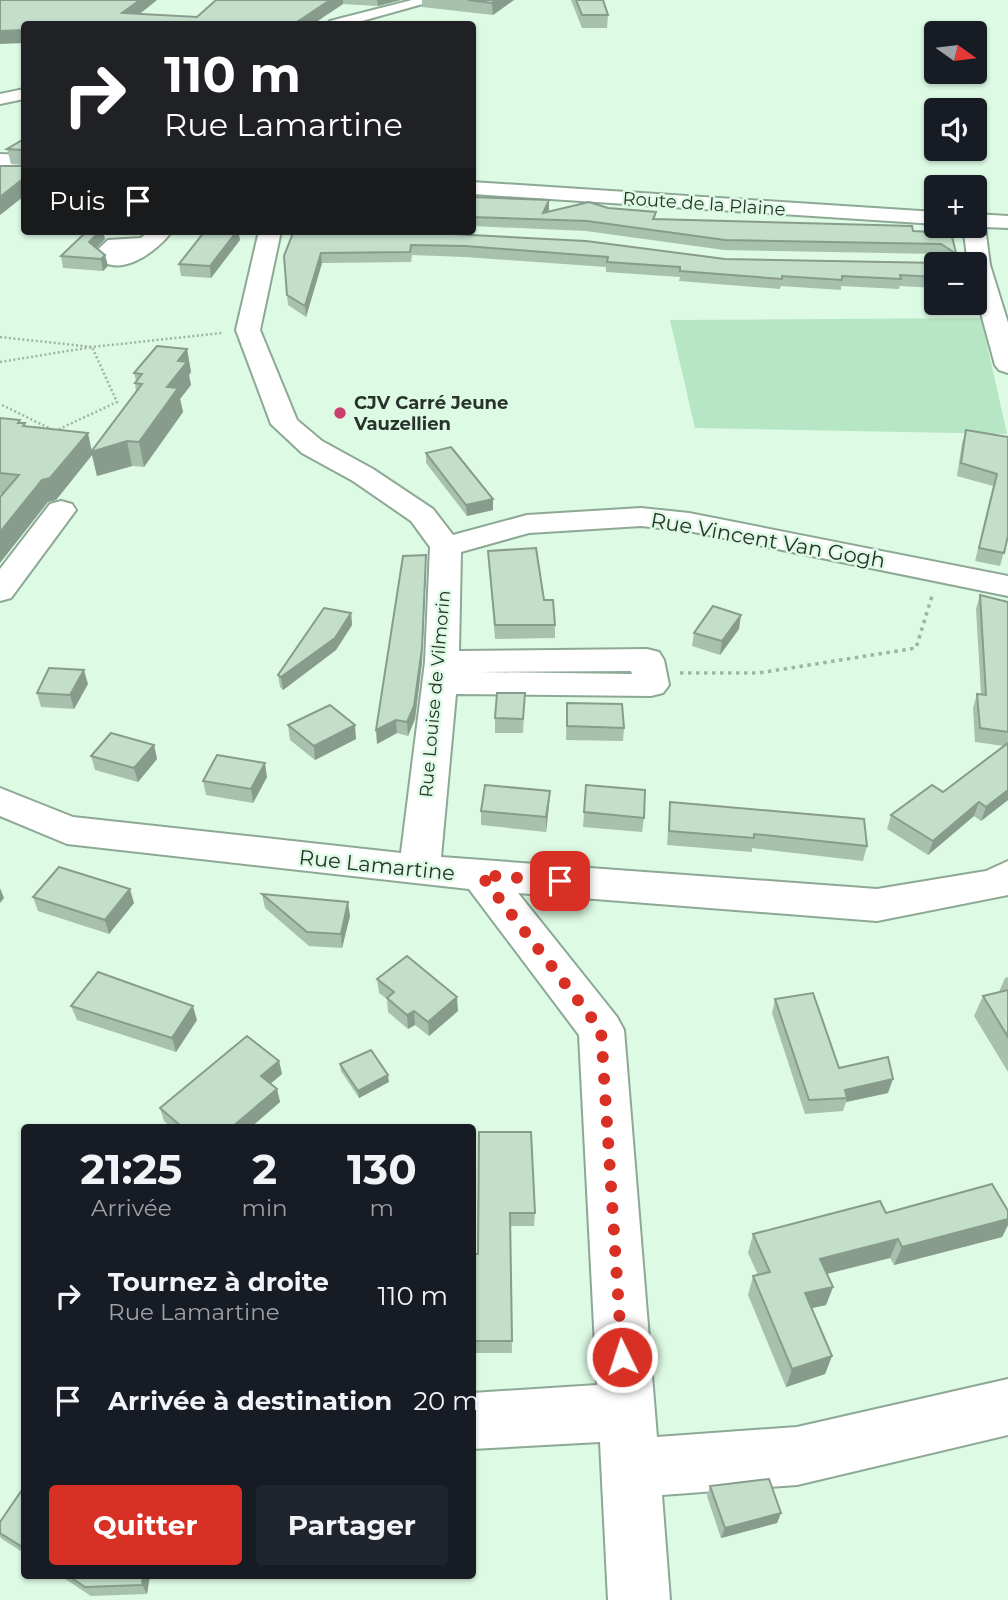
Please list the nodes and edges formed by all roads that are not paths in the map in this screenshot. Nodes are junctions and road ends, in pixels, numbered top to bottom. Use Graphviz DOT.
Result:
graph roads {
  1 [pos="430,0"];
  2 [pos="347,21"];
  3 [pos="0,160"];
  4 [pos="21,161"];
  5 [pos="0,172"];
  6 [pos="21,173"];
  7 [pos="476,188"];
  8 [pos="924,217"];
  9 [pos="987,221"];
  10 [pos="1008,222"];
  11 [pos="269,235"];
  12 [pos="987,297"];
  13 [pos="1008,365"];
  14 [pos="61,510"];
  15 [pos="446,547"];
  16 [pos="1008,586"];
  17 [pos="0,591"];
  18 [pos="441,672"];
  19 [pos="649,672"];
  20 [pos="0,801"];
  21 [pos="419,870"];
  22 [pos="481,875"];
  23 [pos="1008,876"];
  24 [pos="1008,1407"];
  25 [pos="626,1412"];
  26 [pos="476,1420"];
  27 [pos="630,1468"];
  28 [pos="639,1600"];
  1 -- 2 [label="street"];
  3 -- 4 [label="street"];
  5 -- 6 [label="street"];
  7 -- 8 [label="street, Route de la Plaine"];
  9 -- 10 [label="street"];
  11 -- 15 [label="street"];
  12 -- 13 [label="street"];
  14 -- 17 [label="street"];
  15 -- 16 [label="street, Rue Vincent Van Gogh"];
  15 -- 18 [label="street, Rue Louise de Vilmorin"];
  18 -- 19 [label="street"];
  18 -- 21 [label="street, Rue Louise de Vilmorin"];
  20 -- 21 [label="street, Rue Lamartine"];
  21 -- 22 [label="street, Rue Lamartine"];
  22 -- 23 [label="street, Rue Lamartine"];
  22 -- 25 [label="street"];
  24 -- 27 [label="street"];
  25 -- 26 [label="street"];
  25 -- 27 [label="street"];
  27 -- 28 [label="street"];
}
